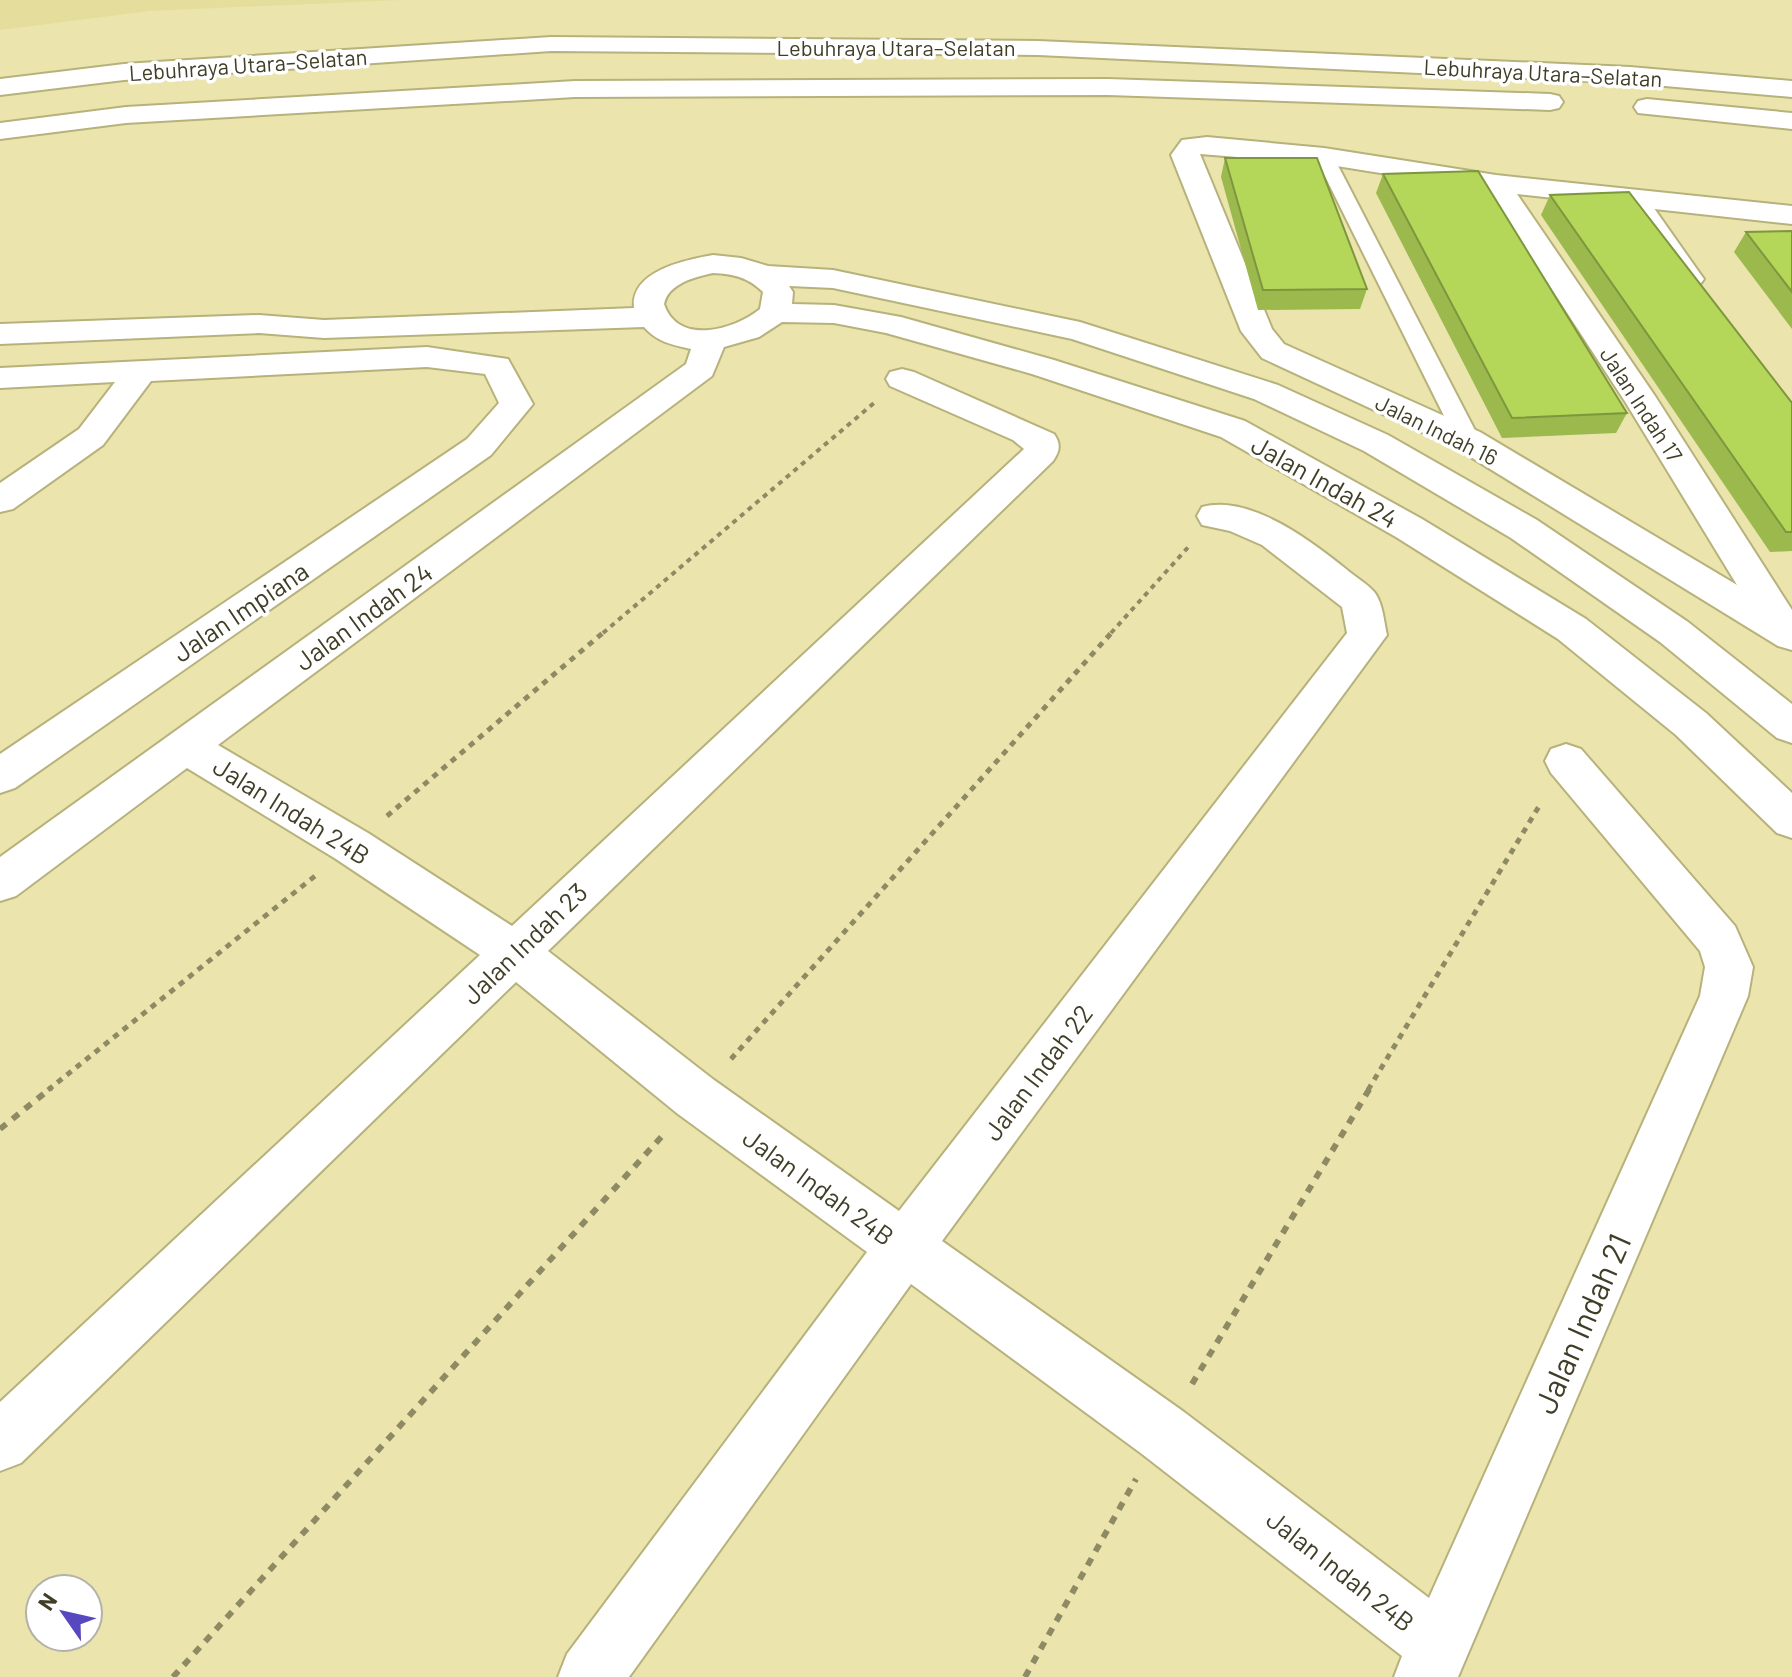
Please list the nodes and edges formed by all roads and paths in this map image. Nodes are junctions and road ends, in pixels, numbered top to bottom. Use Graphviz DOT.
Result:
graph roads {
  1 [pos="0,87"];
  2 [pos="1792,89"];
  3 [pos="1575,103"];
  4 [pos="1622,105"];
  5 [pos="1792,121"];
  6 [pos="0,131"];
  7 [pos="1324,156"];
  8 [pos="1496,183"];
  9 [pos="1637,198"];
  10 [pos="1792,215"];
  11 [pos="763,275"];
  12 [pos="1710,301"];
  13 [pos="653,304"];
  14 [pos="775,313"];
  15 [pos="0,334"];
  16 [pos="711,339"];
  17 [pos="141,371"];
  18 [pos="0,378"];
  19 [pos="902,379"];
  20 [pos="1468,440"];
  21 [pos="0,500"];
  22 [pos="1215,516"];
  23 [pos="1789,631"];
  24 [pos="1792,727"];
  25 [pos="186,746"];
  26 [pos="1566,761"];
  27 [pos="0,776"];
  28 [pos="1792,820"];
  29 [pos="352,846"];
  30 [pos="0,882"];
  31 [pos="514,952"];
  32 [pos="696,1097"];
  33 [pos="0,1129"];
  34 [pos="904,1248"];
  35 [pos="1163,1433"];
  36 [pos="0,1442"];
  37 [pos="1432,1661"];
  38 [pos="173,1677"];
  39 [pos="590,1677"];
  40 [pos="1025,1677"];
  1 -- 2 [label="main road, Lebuhraya Utara–Selatan"];
  3 -- 6 [label="main road, Lebuhraya Utara–Selatan"];
  4 -- 5 [label="main road, Lebuhraya Utara–Selatan"];
  7 -- 8 [label="main road"];
  7 -- 20 [label="lane"];
  7 -- 20 [label="main road, Jalan Indah 16"];
  8 -- 9 [label="main road"];
  8 -- 23 [label="main road, Jalan Indah 17"];
  9 -- 10 [label="main road"];
  9 -- 12 [label="lane"];
  11 -- 13 [label="main road"];
  11 -- 14 [label="main road"];
  11 -- 24 [label="main road, Jalan Indah 24"];
  13 -- 15 [label="main road"];
  13 -- 16 [label="main road"];
  14 -- 16 [label="main road"];
  14 -- 28 [label="main road, Jalan Indah 24"];
  16 -- 25 [label="main road, Jalan Indah 24"];
  17 -- 18 [label="main road"];
  17 -- 21 [label="main road"];
  17 -- 27 [label="main road, Jalan Impiana"];
  19 -- 29 [label="path"];
  19 -- 31 [label="main road, Jalan Indah 23"];
  20 -- 23 [label="main road, Jalan Indah 16"];
  22 -- 32 [label="path"];
  22 -- 34 [label="main road, Jalan Indah 22"];
  25 -- 29 [label="main road, Jalan Indah 24B"];
  25 -- 30 [label="main road, Jalan Indah 24"];
  26 -- 35 [label="path"];
  26 -- 37 [label="main road, Jalan Indah 21"];
  29 -- 31 [label="main road, Jalan Indah 24B"];
  29 -- 33 [label="path"];
  31 -- 32 [label="main road, Jalan Indah 24B"];
  31 -- 36 [label="main road, Jalan Indah 23"];
  32 -- 34 [label="main road, Jalan Indah 24B"];
  32 -- 38 [label="path"];
  34 -- 35 [label="main road, Jalan Indah 24B"];
  34 -- 39 [label="main road, Jalan Indah 22"];
  35 -- 37 [label="main road, Jalan Indah 24B"];
  35 -- 40 [label="path"];
}
